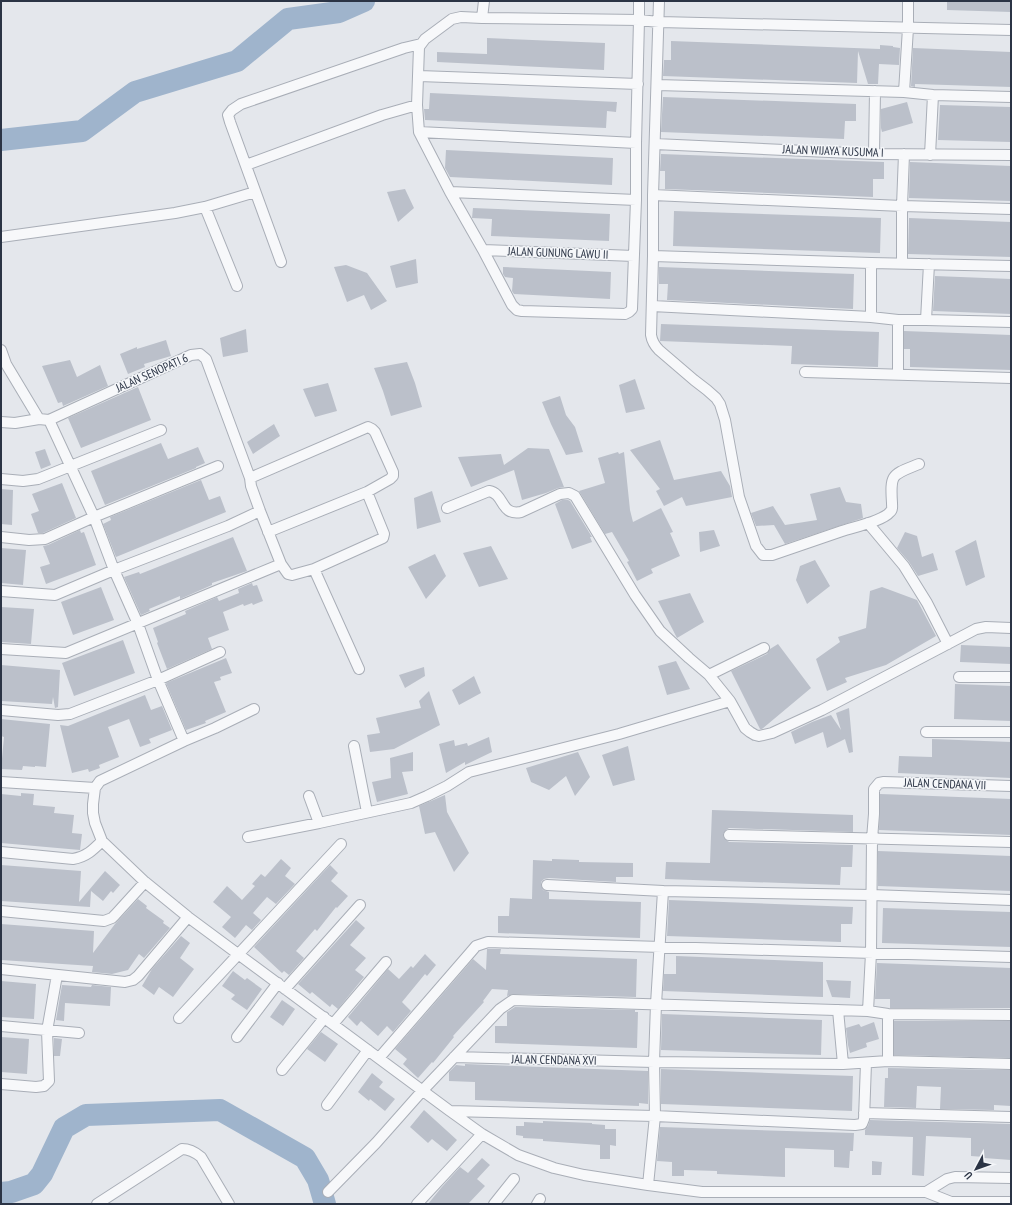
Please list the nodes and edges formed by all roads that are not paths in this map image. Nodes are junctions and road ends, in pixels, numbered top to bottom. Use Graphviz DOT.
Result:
graph roads {
  1 [pos="484,1"];
  2 [pos="640,1"];
  3 [pos="659,1"];
  4 [pos="908,1"];
  5 [pos="482,18"];
  6 [pos="639,20"];
  7 [pos="659,22"];
  8 [pos="908,28"];
  9 [pos="1011,30"];
  10 [pos="422,44"];
  11 [pos="419,76"];
  12 [pos="638,84"];
  13 [pos="657,85"];
  14 [pos="874,91"];
  15 [pos="904,92"];
  16 [pos="933,95"];
  17 [pos="1011,97"];
  18 [pos="418,105"];
  19 [pos="419,132"];
  20 [pos="636,143"];
  21 [pos="655,144"];
  22 [pos="874,154"];
  23 [pos="904,154"];
  24 [pos="930,155"];
  25 [pos="1011,155"];
  26 [pos="246,165"];
  27 [pos="255,192"];
  28 [pos="450,192"];
  29 [pos="653,195"];
  30 [pos="636,200"];
  31 [pos="902,206"];
  32 [pos="205,207"];
  33 [pos="1011,209"];
  34 [pos="1,237"];
  35 [pos="483,250"];
  36 [pos="634,256"];
  37 [pos="653,256"];
  38 [pos="281,262"];
  39 [pos="871,263"];
  40 [pos="902,263"];
  41 [pos="929,264"];
  42 [pos="1011,266"];
  43 [pos="237,286"];
  44 [pos="652,306"];
  45 [pos="871,317"];
  46 [pos="898,320"];
  47 [pos="926,320"];
  48 [pos="1011,322"];
  49 [pos="1,350"];
  50 [pos="4,364"];
  51 [pos="805,372"];
  52 [pos="898,374"];
  53 [pos="1011,378"];
  54 [pos="44,419"];
  55 [pos="1,422"];
  56 [pos="161,430"];
  57 [pos="919,464"];
  58 [pos="218,466"];
  59 [pos="71,467"];
  60 [pos="250,478"];
  61 [pos="1,479"];
  62 [pos="367,492"];
  63 [pos="447,508"];
  64 [pos="260,511"];
  65 [pos="94,517"];
  66 [pos="868,523"];
  67 [pos="268,532"];
  68 [pos="1,537"];
  69 [pos="280,564"];
  70 [pos="314,569"];
  71 [pos="114,570"];
  72 [pos="1,591"];
  73 [pos="138,624"];
  74 [pos="1011,628"];
  75 [pos="948,644"];
  76 [pos="764,648"];
  77 [pos="1,649"];
  78 [pos="220,652"];
  79 [pos="359,669"];
  80 [pos="709,675"];
  81 [pos="959,677"];
  82 [pos="1011,677"];
  83 [pos="158,680"];
  84 [pos="730,701"];
  85 [pos="254,709"];
  86 [pos="1,710"];
  87 [pos="926,732"];
  88 [pos="1011,732"];
  89 [pos="184,741"];
  90 [pos="354,746"];
  91 [pos="1,782"];
  92 [pos="1011,786"];
  93 [pos="95,788"];
  94 [pos="309,796"];
  95 [pos="367,812"];
  96 [pos="319,823"];
  97 [pos="729,835"];
  98 [pos="248,837"];
  99 [pos="872,839"];
  100 [pos="102,841"];
  101 [pos="1011,842"];
  102 [pos="341,844"];
  103 [pos="1,852"];
  104 [pos="145,882"];
  105 [pos="547,885"];
  106 [pos="663,891"];
  107 [pos="871,895"];
  108 [pos="1011,900"];
  109 [pos="360,905"];
  110 [pos="1,911"];
  111 [pos="188,916"];
  112 [pos="659,948"];
  113 [pos="871,953"];
  114 [pos="238,954"];
  115 [pos="1011,956"];
  116 [pos="386,962"];
  117 [pos="1,969"];
  118 [pos="56,974"];
  119 [pos="282,986"];
  120 [pos="656,1004"];
  121 [pos="838,1010"];
  122 [pos="868,1011"];
  123 [pos="888,1014"];
  124 [pos="1011,1015"];
  125 [pos="324,1017"];
  126 [pos="179,1018"];
  127 [pos="333,1024"];
  128 [pos="1,1026"];
  129 [pos="47,1031"];
  130 [pos="79,1033"];
  131 [pos="237,1037"];
  132 [pos="368,1050"];
  133 [pos="454,1057"];
  134 [pos="379,1058"];
  135 [pos="888,1061"];
  136 [pos="654,1062"];
  137 [pos="866,1063"];
  138 [pos="843,1064"];
  139 [pos="1011,1064"];
  140 [pos="282,1070"];
  141 [pos="1,1084"];
  142 [pos="423,1090"];
  143 [pos="328,1105"];
  144 [pos="450,1111"];
  145 [pos="864,1113"];
  146 [pos="655,1116"];
  147 [pos="1011,1117"];
  148 [pos="482,1134"];
  149 [pos="1011,1178"];
  150 [pos="514,1179"];
  151 [pos="648,1185"];
  152 [pos="328,1192"];
  153 [pos="926,1192"];
  154 [pos="1011,1202"];
  155 [pos="97,1204"];
  156 [pos="229,1204"];
  157 [pos="417,1204"];
  158 [pos="494,1204"];
  1 -- 5 [label="street"];
  2 -- 6 [label="street"];
  3 -- 7 [label="street"];
  4 -- 8 [label="street"];
  5 -- 6 [label="street"];
  5 -- 10 [label="street"];
  6 -- 7 [label="street"];
  6 -- 12 [label="street"];
  7 -- 8 [label="street"];
  7 -- 13 [label="street"];
  8 -- 9 [label="street"];
  8 -- 15 [label="street"];
  10 -- 11 [label="street"];
  10 -- 26 [label="street"];
  11 -- 12 [label="street"];
  11 -- 18 [label="street"];
  12 -- 20 [label="street"];
  13 -- 14 [label="street"];
  13 -- 21 [label="street"];
  14 -- 15 [label="street"];
  14 -- 22 [label="street"];
  15 -- 16 [label="street"];
  16 -- 17 [label="street"];
  16 -- 24 [label="street"];
  18 -- 19 [label="street"];
  18 -- 26 [label="street"];
  19 -- 20 [label="street"];
  19 -- 28 [label="street"];
  20 -- 30 [label="street"];
  21 -- 22 [label="street, JALAN WIJAYA KUSUMA I"];
  21 -- 29 [label="street"];
  22 -- 23 [label="street, JALAN WIJAYA KUSUMA I"];
  23 -- 24 [label="street, JALAN WIJAYA KUSUMA I"];
  23 -- 31 [label="street"];
  24 -- 25 [label="street, JALAN WIJAYA KUSUMA I"];
  26 -- 27 [label="street"];
  27 -- 32 [label="street"];
  27 -- 38 [label="street"];
  28 -- 30 [label="street"];
  28 -- 35 [label="street"];
  29 -- 31 [label="street"];
  29 -- 37 [label="street"];
  30 -- 36 [label="street"];
  31 -- 33 [label="street"];
  31 -- 40 [label="street"];
  32 -- 34 [label="street"];
  32 -- 43 [label="street"];
  35 -- 36 [label="street, JALAN GUNUNG LAWU II"];
  35 -- 36 [label="street"];
  37 -- 39 [label="street"];
  37 -- 44 [label="street"];
  39 -- 40 [label="street"];
  39 -- 45 [label="street"];
  40 -- 41 [label="street"];
  41 -- 42 [label="street"];
  41 -- 47 [label="street"];
  44 -- 45 [label="street"];
  44 -- 66 [label="street"];
  45 -- 46 [label="street"];
  46 -- 47 [label="street"];
  46 -- 52 [label="street"];
  47 -- 48 [label="street"];
  49 -- 50 [label="street"];
  50 -- 54 [label="street"];
  51 -- 52 [label="street"];
  52 -- 53 [label="street"];
  54 -- 55 [label="street, JALAN SENOPATI 6"];
  54 -- 59 [label="street"];
  54 -- 60 [label="street, JALAN SENOPATI 6"];
  56 -- 59 [label="street"];
  57 -- 66 [label="street"];
  58 -- 65 [label="street"];
  59 -- 61 [label="street"];
  59 -- 65 [label="street"];
  60 -- 62 [label="street"];
  60 -- 64 [label="street"];
  62 -- 67 [label="street"];
  62 -- 70 [label="street"];
  63 -- 80 [label="street"];
  64 -- 67 [label="street"];
  64 -- 71 [label="street"];
  65 -- 68 [label="street"];
  65 -- 71 [label="street"];
  66 -- 75 [label="street"];
  67 -- 69 [label="street"];
  69 -- 70 [label="street"];
  69 -- 73 [label="street"];
  70 -- 79 [label="street"];
  71 -- 72 [label="street"];
  71 -- 73 [label="street"];
  73 -- 77 [label="street"];
  73 -- 83 [label="street"];
  74 -- 75 [label="street"];
  75 -- 84 [label="street"];
  76 -- 80 [label="street"];
  78 -- 83 [label="street"];
  80 -- 84 [label="street"];
  81 -- 82 [label="street"];
  83 -- 86 [label="street"];
  83 -- 89 [label="street"];
  84 -- 95 [label="street"];
  85 -- 89 [label="street"];
  87 -- 88 [label="street"];
  89 -- 93 [label="street"];
  90 -- 95 [label="street"];
  91 -- 93 [label="street"];
  92 -- 99 [label="street, JALAN CENDANA VII"];
  93 -- 100 [label="street"];
  94 -- 96 [label="street"];
  95 -- 96 [label="street"];
  96 -- 98 [label="street"];
  97 -- 99 [label="street"];
  99 -- 101 [label="street"];
  99 -- 107 [label="street"];
  100 -- 103 [label="street"];
  100 -- 104 [label="street"];
  102 -- 114 [label="street"];
  104 -- 110 [label="street"];
  104 -- 111 [label="street"];
  105 -- 106 [label="street"];
  106 -- 107 [label="street"];
  106 -- 112 [label="street"];
  107 -- 108 [label="street"];
  107 -- 113 [label="street"];
  109 -- 119 [label="street"];
  111 -- 114 [label="street"];
  111 -- 118 [label="street"];
  112 -- 113 [label="street"];
  112 -- 120 [label="street"];
  112 -- 134 [label="street"];
  113 -- 115 [label="street"];
  113 -- 122 [label="street"];
  114 -- 119 [label="street"];
  114 -- 126 [label="street"];
  116 -- 127 [label="street"];
  117 -- 118 [label="street"];
  118 -- 129 [label="street"];
  119 -- 125 [label="street"];
  119 -- 131 [label="street"];
  120 -- 121 [label="street"];
  120 -- 133 [label="street"];
  120 -- 136 [label="street"];
  121 -- 122 [label="street"];
  121 -- 138 [label="street"];
  122 -- 123 [label="street"];
  123 -- 124 [label="street"];
  123 -- 135 [label="street"];
  125 -- 127 [label="street"];
  125 -- 140 [label="street"];
  127 -- 132 [label="street"];
  128 -- 129 [label="street"];
  129 -- 130 [label="street"];
  129 -- 141 [label="street"];
  132 -- 134 [label="street"];
  132 -- 143 [label="street"];
  133 -- 136 [label="street, JALAN CENDANA XVI"];
  133 -- 142 [label="street"];
  134 -- 142 [label="street"];
  135 -- 137 [label="street, JALAN CENDANA XVI"];
  135 -- 139 [label="street, JALAN CENDANA XVI"];
  136 -- 138 [label="street, JALAN CENDANA XVI"];
  136 -- 146 [label="street"];
  137 -- 138 [label="street, JALAN CENDANA XVI"];
  137 -- 145 [label="street"];
  142 -- 144 [label="street"];
  142 -- 152 [label="street"];
  144 -- 146 [label="street"];
  144 -- 148 [label="street"];
  145 -- 146 [label="street"];
  145 -- 147 [label="street"];
  146 -- 151 [label="street"];
  148 -- 151 [label="street"];
  148 -- 157 [label="street"];
  149 -- 153 [label="street"];
  150 -- 158 [label="street"];
  151 -- 153 [label="street"];
  153 -- 154 [label="street"];
  155 -- 156 [label="street"];
}
